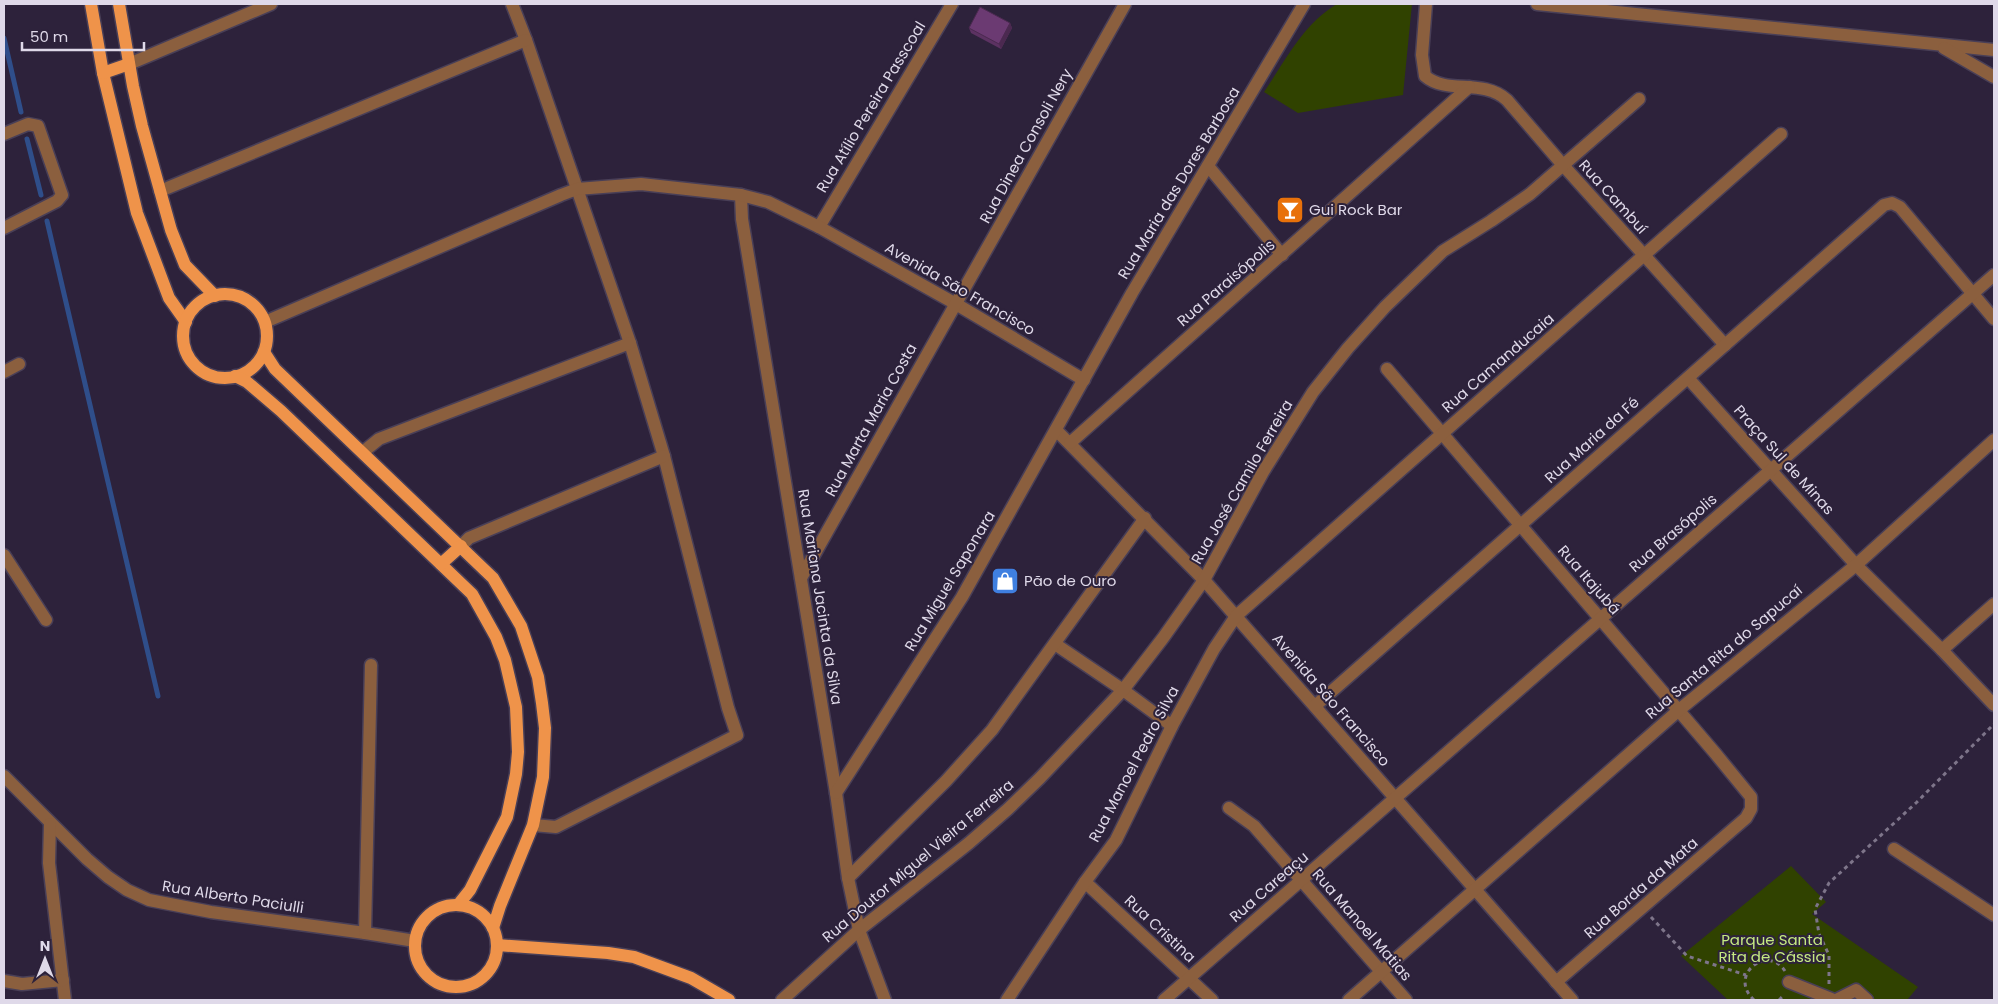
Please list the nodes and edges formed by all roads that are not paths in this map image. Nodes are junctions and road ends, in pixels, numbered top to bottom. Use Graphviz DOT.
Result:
graph roads {
  1 [pos="92,4"];
  2 [pos="119,4"];
  3 [pos="271,4"];
  4 [pos="512,4"];
  5 [pos="952,4"];
  6 [pos="1125,4"];
  7 [pos="1304,4"];
  8 [pos="1426,4"];
  9 [pos="1537,4"];
  10 [pos="526,40"];
  11 [pos="1940,45"];
  12 [pos="1994,50"];
  13 [pos="129,64"];
  14 [pos="102,73"];
  15 [pos="1994,77"];
  16 [pos="1469,87"];
  17 [pos="1639,99"];
  18 [pos="4,134"];
  19 [pos="1781,134"];
  20 [pos="1562,164"];
  21 [pos="1208,166"];
  22 [pos="578,189"];
  23 [pos="160,191"];
  24 [pos="741,195"];
  25 [pos="819,227"];
  26 [pos="4,228"];
  27 [pos="1282,255"];
  28 [pos="1644,255"];
  29 [pos="1994,276"];
  30 [pos="1972,294"];
  31 [pos="215,296"];
  32 [pos="956,304"];
  33 [pos="1994,319"];
  34 [pos="186,322"];
  35 [pos="265,322"];
  36 [pos="630,343"];
  37 [pos="1725,345"];
  38 [pos="264,352"];
  39 [pos="18,364"];
  40 [pos="1387,369"];
  41 [pos="4,372"];
  42 [pos="235,376"];
  43 [pos="1688,378"];
  44 [pos="1084,380"];
  45 [pos="1056,430"];
  46 [pos="1442,434"];
  47 [pos="1994,440"];
  48 [pos="1070,443"];
  49 [pos="363,452"];
  50 [pos="664,456"];
  51 [pos="1771,469"];
  52 [pos="1145,518"];
  53 [pos="1521,525"];
  54 [pos="461,546"];
  55 [pos="4,555"];
  56 [pos="441,564"];
  57 [pos="1856,564"];
  58 [pos="801,578"];
  59 [pos="1204,580"];
  60 [pos="1994,604"];
  61 [pos="1236,616"];
  62 [pos="1600,619"];
  63 [pos="46,620"];
  64 [pos="1055,644"];
  65 [pos="1942,650"];
  66 [pos="370,665"];
  67 [pos="1123,690"];
  68 [pos="1315,706"];
  69 [pos="1994,706"];
  70 [pos="1679,710"];
  71 [pos="1172,726"];
  72 [pos="4,776"];
  73 [pos="836,793"];
  74 [pos="1395,798"];
  75 [pos="1229,808"];
  76 [pos="1746,818"];
  77 [pos="50,824"];
  78 [pos="533,825"];
  79 [pos="1894,849"];
  80 [pos="848,878"];
  81 [pos="1301,881"];
  82 [pos="1085,882"];
  83 [pos="1475,890"];
  84 [pos="458,905"];
  85 [pos="1994,915"];
  86 [pos="493,928"];
  87 [pos="859,930"];
  88 [pos="365,933"];
  89 [pos="414,942"];
  90 [pos="497,945"];
  91 [pos="1381,972"];
  92 [pos="1189,979"];
  93 [pos="63,980"];
  94 [pos="4,981"];
  95 [pos="1556,982"];
  96 [pos="1789,982"];
  97 [pos="66,1000"];
  98 [pos="729,1000"];
  99 [pos="782,1000"];
  100 [pos="885,1000"];
  101 [pos="1007,1000"];
  102 [pos="1164,1000"];
  103 [pos="1212,1000"];
  104 [pos="1349,1000"];
  105 [pos="1406,1000"];
  106 [pos="1572,1000"];
  107 [pos="1835,1000"];
  108 [pos="1867,1000"];
  1 -- 14 [label="main road"];
  2 -- 13 [label="main road"];
  3 -- 13 [label="street"];
  4 -- 10 [label="street"];
  5 -- 25 [label="street, Rua Atílio Pereira Passcoal"];
  6 -- 32 [label="street, Rua Dinea Consoli Nery"];
  7 -- 21 [label="street, Rua Maria das Dores Barbosa"];
  8 -- 16 [label="street, Rua Cambuí"];
  9 -- 11 [label="street"];
  10 -- 22 [label="street"];
  10 -- 23 [label="street"];
  11 -- 12 [label="street"];
  11 -- 15 [label="street"];
  13 -- 14 [label="main road"];
  13 -- 23 [label="main road"];
  14 -- 34 [label="main road"];
  16 -- 20 [label="street, Rua Cambuí"];
  16 -- 27 [label="street, Rua Paraisópolis"];
  17 -- 20 [label="street, Rua José Camilo Ferreira"];
  18 -- 26 [label="street"];
  19 -- 28 [label="street, Rua Camanducaia"];
  20 -- 28 [label="street, Rua Cambuí"];
  20 -- 59 [label="street, Rua José Camilo Ferreira"];
  21 -- 27 [label="street"];
  21 -- 44 [label="street, Rua Maria das Dores Barbosa"];
  22 -- 24 [label="street, Avenida São Francisco"];
  22 -- 35 [label="street, Avenida São Francisco"];
  22 -- 36 [label="street"];
  23 -- 31 [label="main road"];
  24 -- 25 [label="street, Avenida São Francisco"];
  24 -- 58 [label="street, Rua Mariana Jacinta da Silva"];
  25 -- 32 [label="street, Avenida São Francisco"];
  27 -- 48 [label="street, Rua Paraisópolis"];
  28 -- 37 [label="street, Rua Cambuí"];
  28 -- 46 [label="street, Rua Camanducaia"];
  29 -- 30 [label="street, Rua Brasópolis"];
  30 -- 33 [label="street"];
  30 -- 37 [label="street, Rua Maria da Fé"];
  30 -- 51 [label="street, Rua Brasópolis"];
  31 -- 34 [label="main road"];
  31 -- 35 [label="main road"];
  32 -- 44 [label="street, Avenida São Francisco"];
  32 -- 58 [label="street, Rua Marta Maria Costa"];
  34 -- 42 [label="main road"];
  35 -- 38 [label="main road"];
  36 -- 49 [label="street"];
  36 -- 50 [label="street"];
  37 -- 43 [label="street, Rua Maria da Fé"];
  38 -- 42 [label="main road"];
  38 -- 49 [label="main road"];
  39 -- 41 [label="street"];
  40 -- 46 [label="street, Rua Itajubá"];
  42 -- 56 [label="main road"];
  43 -- 51 [label="street, Praça Sul de Minas"];
  43 -- 53 [label="street, Rua Maria da Fé"];
  44 -- 45 [label="street, Rua Miguel Saponara"];
  45 -- 48 [label="street, Avenida São Francisco"];
  45 -- 73 [label="street, Rua Miguel Saponara"];
  46 -- 53 [label="street, Rua Itajubá"];
  46 -- 61 [label="street, Rua Camanducaia"];
  47 -- 57 [label="street, Rua Santa Rita do Sapucaí"];
  48 -- 52 [label="street, Avenida São Francisco"];
  49 -- 54 [label="main road"];
  50 -- 54 [label="street"];
  50 -- 78 [label="street"];
  51 -- 57 [label="street, Praça Sul de Minas"];
  51 -- 62 [label="street, Rua Brasópolis"];
  52 -- 59 [label="street, Avenida São Francisco"];
  52 -- 64 [label="street"];
  53 -- 62 [label="street, Rua Itajubá"];
  53 -- 68 [label="street, Rua Maria da Fé"];
  54 -- 56 [label="main road"];
  54 -- 78 [label="main road"];
  55 -- 63 [label="street"];
  56 -- 84 [label="main road"];
  57 -- 65 [label="street, Praça Sul de Minas"];
  57 -- 70 [label="street, Rua Santa Rita do Sapucaí"];
  58 -- 73 [label="street, Rua Mariana Jacinta da Silva"];
  59 -- 61 [label="street, Avenida São Francisco"];
  59 -- 67 [label="street, Rua Doutor Miguel Vieira Ferreira"];
  60 -- 65 [label="street"];
  61 -- 68 [label="street, Avenida São Francisco"];
  61 -- 71 [label="street, Rua Manoel Pedro Silva"];
  62 -- 70 [label="street, Rua Itajubá"];
  62 -- 74 [label="street, Rua Brasópolis"];
  64 -- 67 [label="street"];
  64 -- 80 [label="street"];
  65 -- 69 [label="street, Praça Sul de Minas"];
  66 -- 88 [label="street"];
  67 -- 71 [label="street"];
  67 -- 87 [label="street, Rua Doutor Miguel Vieira Ferreira"];
  68 -- 74 [label="street, Avenida São Francisco"];
  70 -- 76 [label="street, Rua Itajubá"];
  70 -- 83 [label="street, Rua Santa Rita do Sapucaí"];
  71 -- 82 [label="street, Rua Manoel Pedro Silva"];
  72 -- 77 [label="street, Rua Alberto Paciulli"];
  73 -- 80 [label="street, Rua Mariana Jacinta da Silva"];
  74 -- 81 [label="street, Rua Careaçu"];
  74 -- 83 [label="street, Avenida São Francisco"];
  75 -- 81 [label="street, Rua Manoel Matias"];
  76 -- 95 [label="street, Rua Borda da Mata"];
  77 -- 88 [label="street, Rua Alberto Paciulli"];
  77 -- 93 [label="street"];
  78 -- 86 [label="main road"];
  79 -- 85 [label="street"];
  80 -- 87 [label="street, Rua Mariana Jacinta da Silva"];
  81 -- 91 [label="street, Rua Manoel Matias"];
  81 -- 92 [label="street, Rua Careaçu"];
  82 -- 92 [label="street, Rua Cristina"];
  82 -- 101 [label="street, Rua Manoel Pedro Silva"];
  83 -- 91 [label="street, Rua Santa Rita do Sapucaí"];
  83 -- 95 [label="street, Avenida São Francisco"];
  84 -- 86 [label="main road"];
  84 -- 89 [label="main road"];
  86 -- 90 [label="main road"];
  87 -- 99 [label="street, Rua Doutor Miguel Vieira Ferreira"];
  87 -- 100 [label="street, Rua Mariana Jacinta da Silva"];
  88 -- 89 [label="street, Rua Alberto Paciulli"];
  89 -- 90 [label="main road"];
  90 -- 98 [label="main road"];
  91 -- 104 [label="street, Rua Santa Rita do Sapucaí"];
  91 -- 105 [label="street, Rua Manoel Matias"];
  92 -- 102 [label="street, Rua Careaçu"];
  92 -- 103 [label="street, Rua Cristina"];
  93 -- 94 [label="street"];
  93 -- 97 [label="street"];
  95 -- 106 [label="street, Avenida São Francisco"];
  96 -- 107 [label="street"];
  107 -- 108 [label="street"];
}
